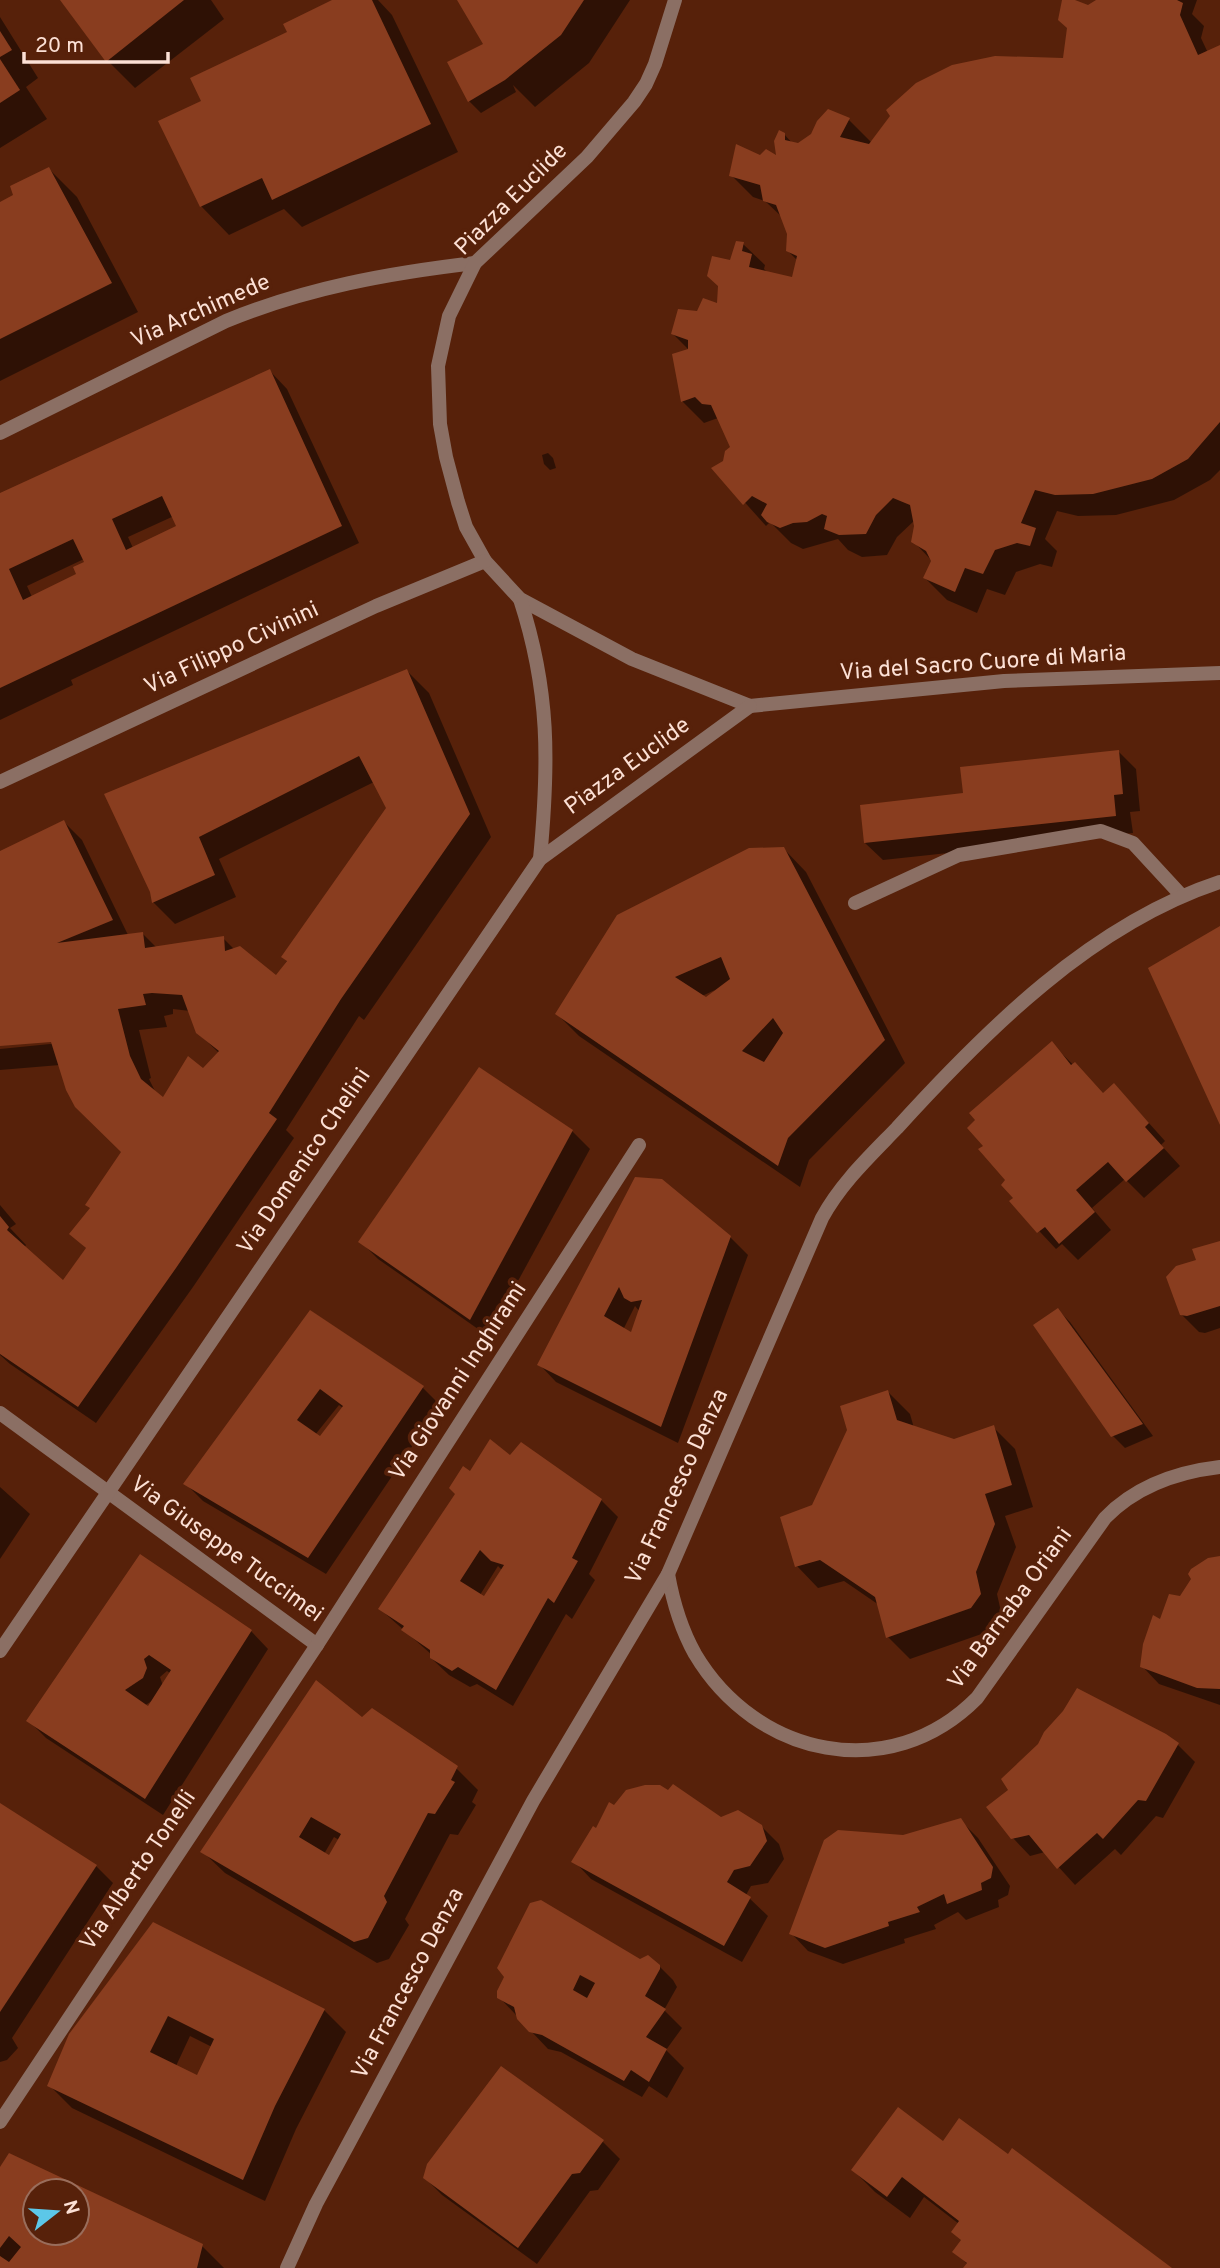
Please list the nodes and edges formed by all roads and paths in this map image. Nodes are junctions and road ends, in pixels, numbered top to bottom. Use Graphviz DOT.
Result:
graph roads {
  1 [pos="675,0"];
  2 [pos="475,263"];
  3 [pos="0,433"];
  4 [pos="485,561"];
  5 [pos="520,598"];
  6 [pos="1220,673"];
  7 [pos="750,706"];
  8 [pos="0,782"];
  9 [pos="540,859"];
  10 [pos="1220,882"];
  11 [pos="1181,895"];
  12 [pos="855,904"];
  13 [pos="639,1145"];
  14 [pos="0,1413"];
  15 [pos="1220,1467"];
  16 [pos="108,1491"];
  17 [pos="668,1574"];
  18 [pos="317,1645"];
  19 [pos="0,1651"];
  20 [pos="0,2122"];
  21 [pos="287,2268"];
  1 -- 2 [label="street, Piazza Euclide"];
  2 -- 3 [label="street, Via Archimede"];
  2 -- 4 [label="street, Piazza Euclide"];
  4 -- 5 [label="street, Piazza Euclide"];
  4 -- 8 [label="street, Via Filippo Civinini"];
  5 -- 7 [label="street, Piazza Euclide"];
  5 -- 9 [label="street, Piazza Euclide"];
  6 -- 7 [label="street, Via del Sacro Cuore di Maria"];
  7 -- 9 [label="street, Piazza Euclide"];
  9 -- 16 [label="street, Via Domenico Chelini"];
  10 -- 11 [label="street, Via Francesco Denza"];
  11 -- 12 [label="street"];
  11 -- 17 [label="street, Via Francesco Denza"];
  13 -- 18 [label="street, Via Giovanni Inghirami"];
  14 -- 16 [label="street, Via Giuseppe Tuccimei"];
  15 -- 17 [label="street, Via Barnaba Oriani"];
  16 -- 18 [label="street, Via Giuseppe Tuccimei"];
  16 -- 19 [label="street, Via Domenico Chelini"];
  17 -- 21 [label="street, Via Francesco Denza"];
  18 -- 20 [label="street, Via Alberto Tonelli"];
}
